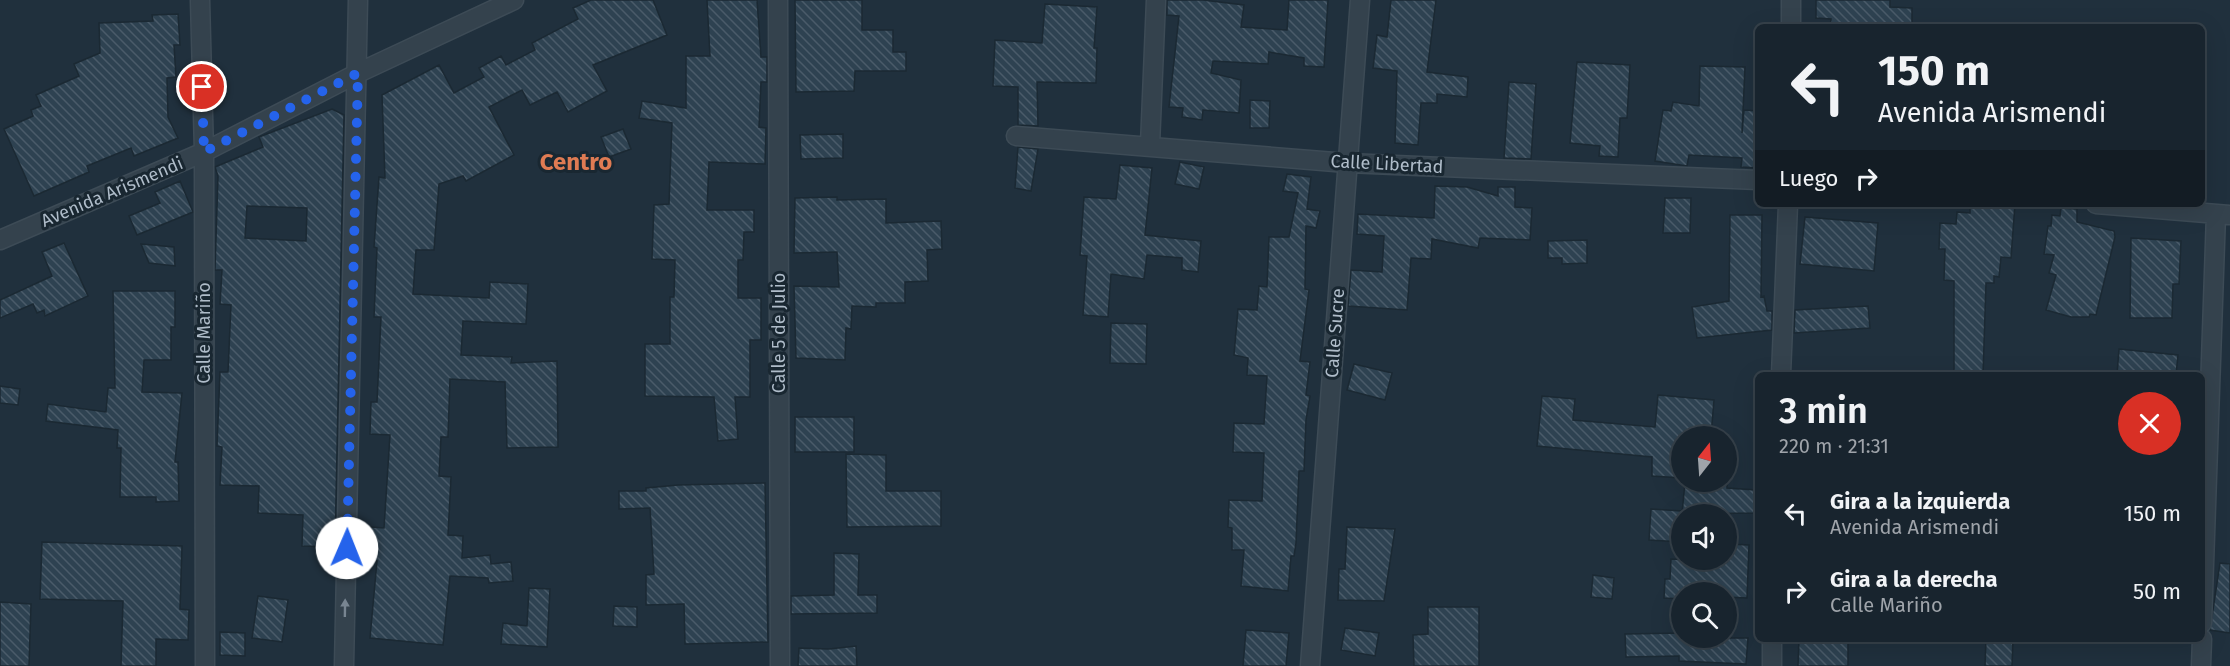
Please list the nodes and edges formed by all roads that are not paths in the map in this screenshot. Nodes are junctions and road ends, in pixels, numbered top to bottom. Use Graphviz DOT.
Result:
graph roads {
  1 [pos="200,0"];
  2 [pos="358,0"];
  3 [pos="514,0"];
  4 [pos="778,0"];
  5 [pos="1156,0"];
  6 [pos="1360,0"];
  7 [pos="1791,0"];
  8 [pos="1791,24"];
  9 [pos="358,73"];
  10 [pos="1016,136"];
  11 [pos="1150,145"];
  12 [pos="204,152"];
  13 [pos="1347,163"];
  14 [pos="1755,180"];
  15 [pos="1788,207"];
  16 [pos="2134,207"];
  17 [pos="2223,214"];
  18 [pos="0,240"];
  19 [pos="1781,372"];
  20 [pos="2205,565"];
  21 [pos="1772,642"];
  22 [pos="2202,642"];
  23 [pos="206,666"];
  24 [pos="344,666"];
  25 [pos="780,666"];
  26 [pos="1310,666"];
  27 [pos="1772,666"];
  28 [pos="2201,666"];
  1 -- 12 [label="street, Calle Mariño"];
  2 -- 9 [label="street"];
  3 -- 9 [label="street, Avenida Arismendi"];
  4 -- 25 [label="street, Calle 5 de Julio"];
  5 -- 11 [label="street"];
  6 -- 13 [label="street, Calle Sucre"];
  7 -- 8 [label="street"];
  9 -- 12 [label="street, Avenida Arismendi"];
  24 -- 9 [label="street, one-way"];
  10 -- 11 [label="street, Calle Libertad"];
  11 -- 13 [label="street, Calle Libertad"];
  12 -- 18 [label="street, Avenida Arismendi"];
  12 -- 23 [label="street, Calle Mariño"];
  13 -- 14 [label="street, Calle Libertad"];
  13 -- 26 [label="street, Calle Sucre"];
  15 -- 19 [label="street"];
  16 -- 17 [label="street"];
  17 -- 20 [label="street"];
  21 -- 27 [label="street"];
  22 -- 28 [label="street"];
}
